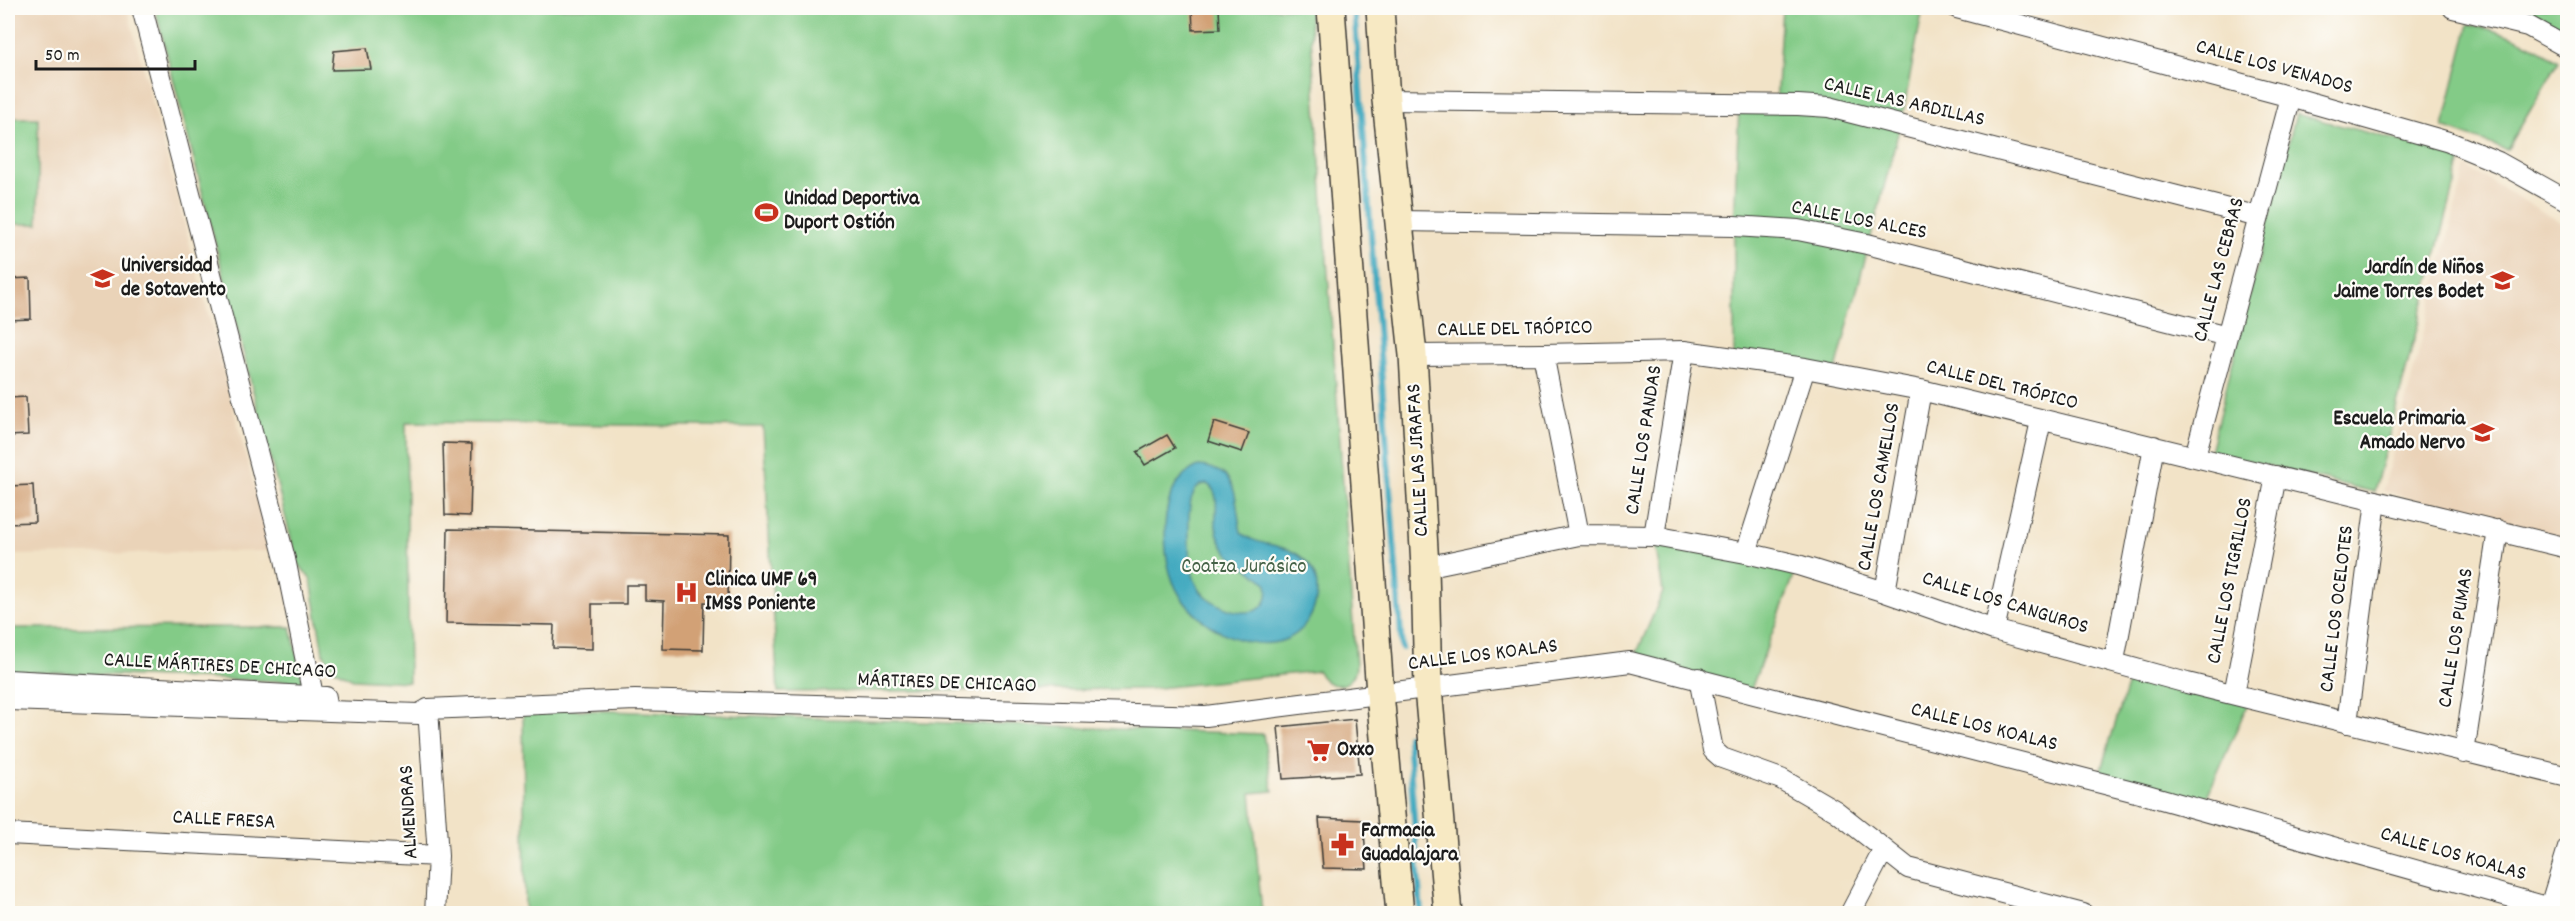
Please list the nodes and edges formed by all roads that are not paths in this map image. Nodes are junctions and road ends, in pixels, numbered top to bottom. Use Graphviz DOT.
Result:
graph roads {
  1 [pos="142,8"];
  2 [pos="1330,8"];
  3 [pos="1380,8"];
  4 [pos="1957,8"];
  5 [pos="2453,8"];
  6 [pos="2568,48"];
  7 [pos="2290,97"];
  8 [pos="1386,100"];
  9 [pos="2568,201"];
  10 [pos="2259,217"];
  11 [pos="1400,221"];
  12 [pos="2227,336"];
  13 [pos="1684,351"];
  14 [pos="1544,354"];
  15 [pos="1413,355"];
  16 [pos="1805,368"];
  17 [pos="1921,390"];
  18 [pos="2041,421"];
  19 [pos="2154,446"];
  20 [pos="2195,456"];
  21 [pos="2276,476"];
  22 [pos="2376,501"];
  23 [pos="2498,530"];
  24 [pos="1579,535"];
  25 [pos="1653,536"];
  26 [pos="2568,548"];
  27 [pos="1746,553"];
  28 [pos="1425,567"];
  29 [pos="1885,592"];
  30 [pos="1994,630"];
  31 [pos="2114,661"];
  32 [pos="1699,678"];
  33 [pos="8,680"];
  34 [pos="1428,688"];
  35 [pos="1380,693"];
  36 [pos="2234,694"];
  37 [pos="8,700"];
  38 [pos="315,703"];
  39 [pos="512,706"];
  40 [pos="428,709"];
  41 [pos="2347,723"];
  42 [pos="2464,753"];
  43 [pos="2568,777"];
  44 [pos="8,834"];
  45 [pos="2568,848"];
  46 [pos="1884,849"];
  47 [pos="438,856"];
  48 [pos="2559,910"];
  49 [pos="435,914"];
  50 [pos="1400,914"];
  51 [pos="1448,914"];
  52 [pos="1850,914"];
  53 [pos="2083,914"];
  1 -- 38 [label="street"];
  2 -- 35 [label="main road"];
  3 -- 8 [label="main road, CALLE LAS JIRAFAS"];
  4 -- 7 [label="street, CALLE LOS VENADOS"];
  5 -- 6 [label="street"];
  7 -- 9 [label="street, CALLE LOS VENADOS"];
  7 -- 10 [label="street, CALLE LAS CEBRAS"];
  8 -- 10 [label="street, CALLE LAS ARDILLAS"];
  8 -- 11 [label="main road, CALLE LAS JIRAFAS"];
  10 -- 12 [label="street, CALLE LAS CEBRAS"];
  11 -- 12 [label="street, CALLE LOS ALCES"];
  11 -- 15 [label="main road, CALLE LAS JIRAFAS"];
  12 -- 20 [label="street, CALLE LAS CEBRAS"];
  13 -- 14 [label="street, CALLE DEL TRÓPICO"];
  13 -- 16 [label="street, CALLE DEL TRÓPICO"];
  13 -- 25 [label="street, CALLE LOS PANDAS"];
  14 -- 15 [label="street, CALLE DEL TRÓPICO"];
  14 -- 24 [label="street"];
  15 -- 28 [label="main road, CALLE LAS JIRAFAS"];
  16 -- 17 [label="street, CALLE DEL TRÓPICO"];
  16 -- 27 [label="street"];
  17 -- 18 [label="street, CALLE DEL TRÓPICO"];
  17 -- 29 [label="street, CALLE LOS CAMELLOS"];
  18 -- 19 [label="street, CALLE DEL TRÓPICO"];
  18 -- 30 [label="street"];
  19 -- 20 [label="street, CALLE DEL TRÓPICO"];
  19 -- 31 [label="street"];
  20 -- 21 [label="street, CALLE DEL TRÓPICO"];
  21 -- 22 [label="street, CALLE DEL TRÓPICO"];
  21 -- 36 [label="street, CALLE LOS TIGRILLOS"];
  22 -- 23 [label="street, CALLE DEL TRÓPICO"];
  22 -- 41 [label="street, CALLE LOS OCELOTES"];
  23 -- 26 [label="street, CALLE DEL TRÓPICO"];
  23 -- 42 [label="street, CALLE LOS PUMAS"];
  24 -- 25 [label="street, CALLE LOS CANGUROS"];
  24 -- 28 [label="street, CALLE LOS CANGUROS"];
  25 -- 27 [label="street, CALLE LOS CANGUROS"];
  27 -- 29 [label="street, CALLE LOS CANGUROS"];
  28 -- 34 [label="main road, CALLE LAS JIRAFAS"];
  29 -- 30 [label="street, CALLE LOS CANGUROS"];
  30 -- 31 [label="street, CALLE LOS CANGUROS"];
  31 -- 36 [label="street, CALLE LOS CANGUROS"];
  32 -- 34 [label="street, CALLE LOS KOALAS"];
  32 -- 46 [label="street"];
  32 -- 48 [label="street, CALLE LOS KOALAS"];
  33 -- 38 [label="street, CALLE MÁRTIRES DE CHICAGO"];
  34 -- 35 [label="street, CALLE LOS KOALAS"];
  34 -- 51 [label="main road, CALLE LAS JIRAFAS"];
  35 -- 39 [label="street, MÁRTIRES DE CHICAGO"];
  35 -- 50 [label="main road"];
  36 -- 41 [label="street, CALLE LOS CANGUROS"];
  37 -- 38 [label="street, CALLE MÁRTIRES DE CHICAGO"];
  38 -- 40 [label="street, CALLE MÁRTIRES DE CHICAGO"];
  39 -- 40 [label="street, CALLE MÁRTIRES DE CHICAGO"];
  40 -- 47 [label="street, ALMENDRAS"];
  41 -- 42 [label="street, CALLE LOS CANGUROS"];
  42 -- 43 [label="street, CALLE LOS CANGUROS"];
  44 -- 47 [label="street, CALLE FRESA"];
  45 -- 48 [label="street"];
  46 -- 52 [label="street"];
  46 -- 53 [label="street"];
  47 -- 49 [label="street, ALMENDRAS"];
}
